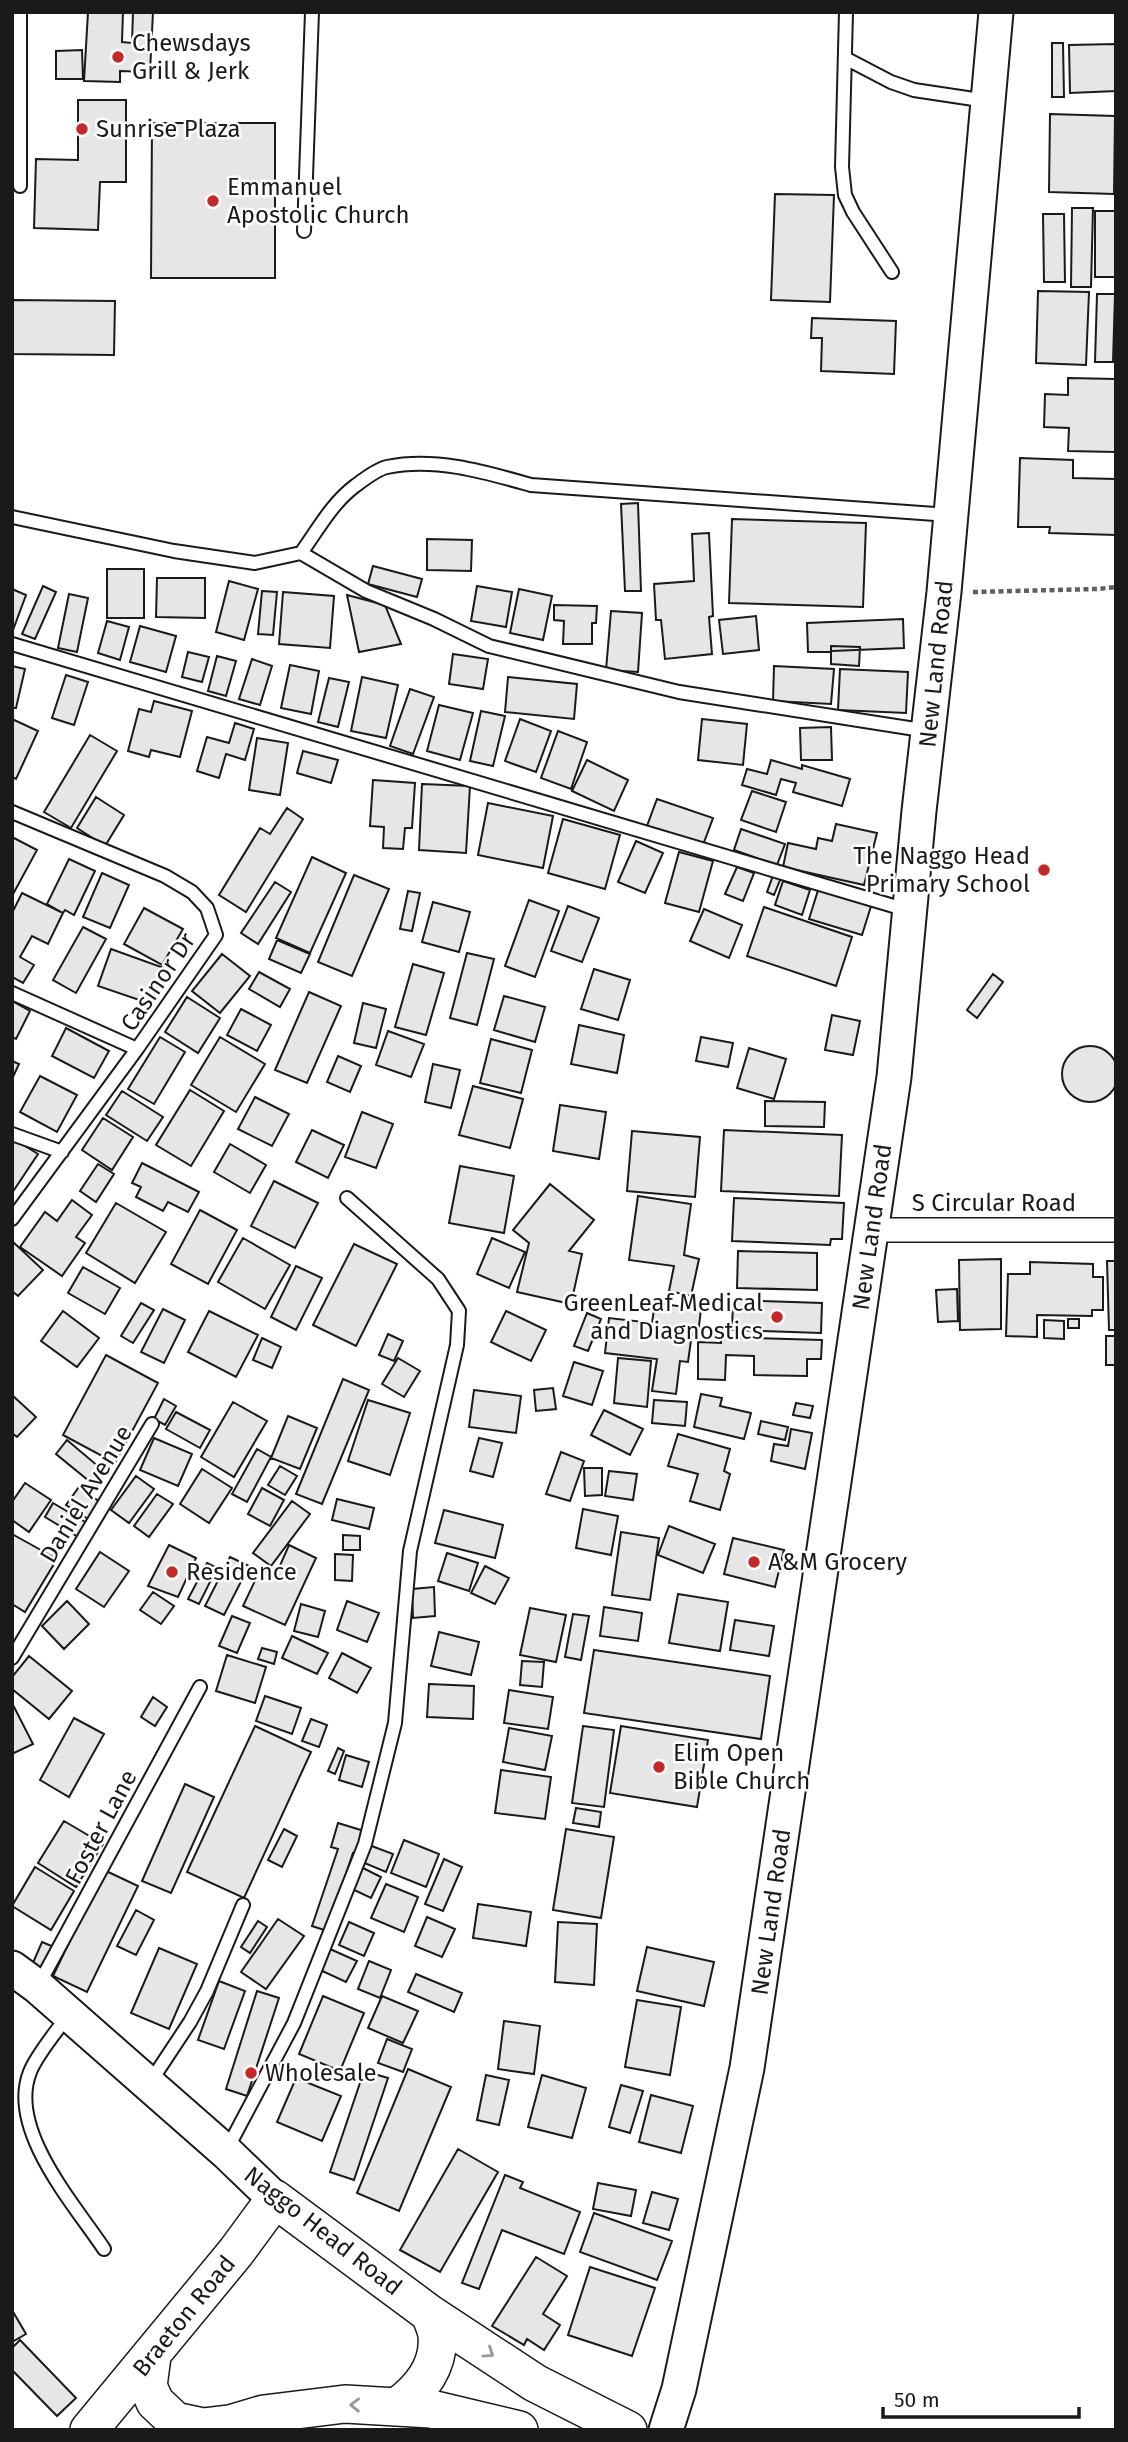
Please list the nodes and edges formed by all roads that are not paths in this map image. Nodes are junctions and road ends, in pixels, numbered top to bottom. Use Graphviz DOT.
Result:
graph roads {
  1 [pos="20,12"];
  2 [pos="312,12"];
  3 [pos="846,12"];
  4 [pos="996,12"];
  5 [pos="845,58"];
  6 [pos="988,101"];
  7 [pos="20,186"];
  8 [pos="304,231"];
  9 [pos="892,272"];
  10 [pos="949,515"];
  11 [pos="12,517"];
  12 [pos="302,554"];
  13 [pos="12,644"];
  14 [pos="928,731"];
  15 [pos="12,812"];
  16 [pos="910,911"];
  17 [pos="12,993"];
  18 [pos="137,1049"];
  19 [pos="12,1133"];
  20 [pos="61,1152"];
  21 [pos="347,1198"];
  22 [pos="12,1219"];
  23 [pos="873,1230"];
  24 [pos="1116,1230"];
  25 [pos="152,1424"];
  26 [pos="12,1658"];
  27 [pos="200,1687"];
  28 [pos="243,1905"];
  29 [pos="25,1977"];
  30 [pos="69,2014"];
  31 [pos="149,2084"];
  32 [pos="226,2152"];
  33 [pos="275,2199"];
  34 [pos="104,2249"];
  35 [pos="430,2314"];
  36 [pos="152,2356"];
  37 [pos="398,2406"];
  38 [pos="219,2427"];
  39 [pos="89,2430"];
  40 [pos="519,2430"];
  41 [pos="628,2430"];
  42 [pos="666,2430"];
  1 -- 7 [label="lane"];
  2 -- 8 [label="lane"];
  3 -- 5 [label="lane"];
  4 -- 6 [label="street, New Land Road"];
  5 -- 6 [label="lane"];
  5 -- 9 [label="lane"];
  6 -- 10 [label="street, New Land Road"];
  10 -- 12 [label="lane"];
  10 -- 14 [label="street, New Land Road"];
  11 -- 12 [label="lane"];
  12 -- 14 [label="lane"];
  13 -- 16 [label="lane"];
  14 -- 16 [label="street, New Land Road"];
  15 -- 18 [label="lane, Casinor Dr"];
  16 -- 23 [label="street, New Land Road"];
  17 -- 18 [label="lane"];
  18 -- 20 [label="lane, Casinor Dr"];
  19 -- 20 [label="lane"];
  20 -- 22 [label="lane, Casinor Dr"];
  21 -- 32 [label="lane"];
  23 -- 24 [label="street, S Circular Road"];
  23 -- 42 [label="street, New Land Road"];
  25 -- 26 [label="lane, Daniel Avenue"];
  27 -- 29 [label="lane, Foster Lane"];
  28 -- 31 [label="lane"];
  29 -- 30 [label="street, Naggo Head Road"];
  30 -- 31 [label="street, Naggo Head Road"];
  30 -- 34 [label="lane"];
  31 -- 32 [label="street, Naggo Head Road"];
  32 -- 33 [label="street, Naggo Head Road"];
  33 -- 35 [label="main road, Naggo Head Road"];
  33 -- 36 [label="main road, Braeton Road"];
  35 -- 37 [label="main road"];
  35 -- 41 [label="main road, Naggo Head Road, one-way"];
  36 -- 38 [label="main road"];
  36 -- 39 [label="main road, Braeton Road"];
  37 -- 38 [label="main road, one-way"];
  37 -- 40 [label="main road"];
}
